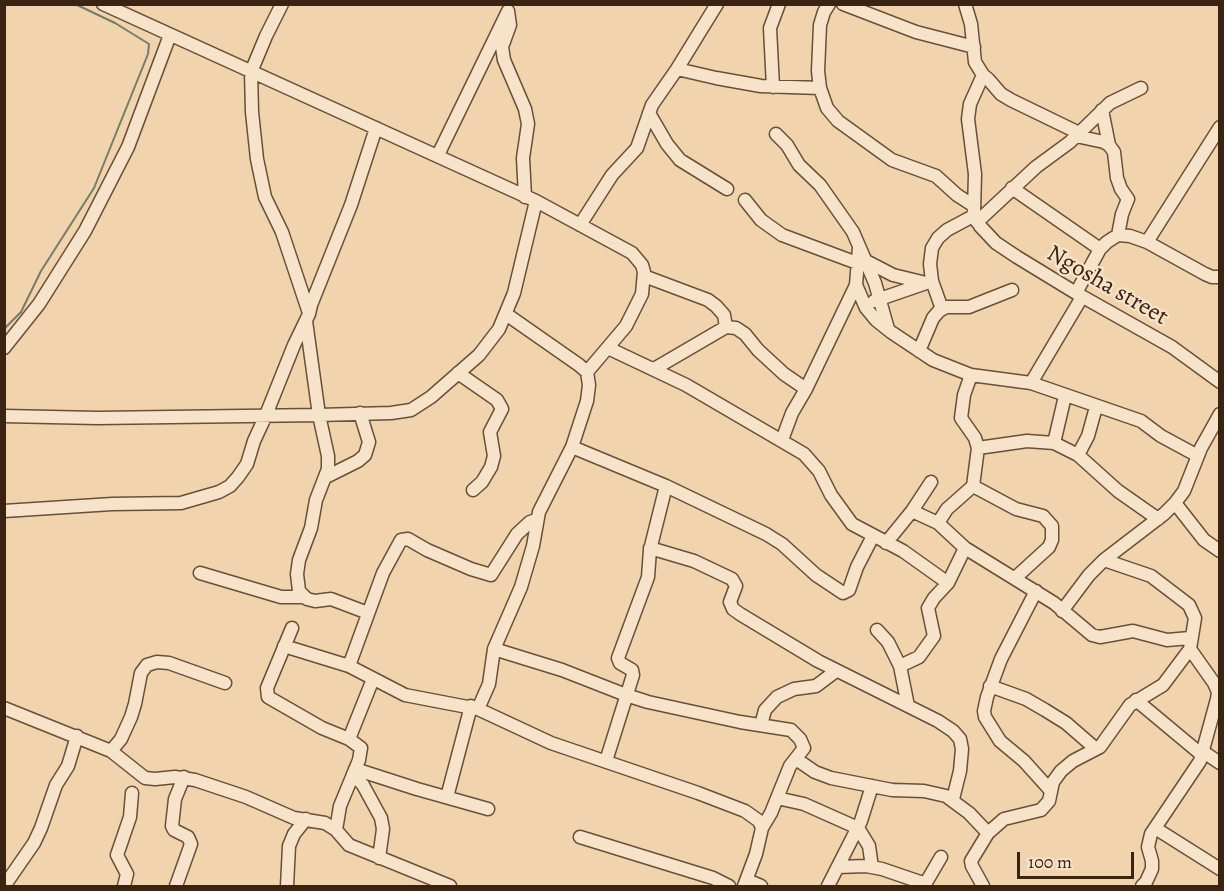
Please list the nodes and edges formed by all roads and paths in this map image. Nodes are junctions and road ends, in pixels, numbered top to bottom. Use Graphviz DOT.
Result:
graph roads {
  1 [pos="103,4"];
  2 [pos="282,4"];
  3 [pos="717,4"];
  4 [pos="778,4"];
  5 [pos="843,4"];
  6 [pos="965,4"];
  7 [pos="827,5"];
  8 [pos="510,8"];
  9 [pos="170,35"];
  10 [pos="974,48"];
  11 [pos="677,69"];
  12 [pos="251,72"];
  13 [pos="983,75"];
  14 [pos="773,87"];
  15 [pos="820,88"];
  16 [pos="1141,88"];
  17 [pos="1102,110"];
  18 [pos="649,113"];
  19 [pos="1220,127"];
  20 [pos="376,128"];
  21 [pos="776,134"];
  22 [pos="1078,134"];
  23 [pos="1109,145"];
  24 [pos="438,155"];
  25 [pos="1012,188"];
  26 [pos="727,189"];
  27 [pos="531,199"];
  28 [pos="745,200"];
  29 [pos="975,214"];
  30 [pos="580,225"];
  31 [pos="1118,235"];
  32 [pos="1147,242"];
  33 [pos="1100,249"];
  34 [pos="861,262"];
  35 [pos="644,276"];
  36 [pos="1220,277"];
  37 [pos="930,282"];
  38 [pos="856,285"];
  39 [pos="1012,290"];
  40 [pos="1079,295"];
  41 [pos="880,298"];
  42 [pos="864,305"];
  43 [pos="942,309"];
  44 [pos="506,314"];
  45 [pos="308,317"];
  46 [pos="726,327"];
  47 [pos="888,329"];
  48 [pos="4,348"];
  49 [pos="608,348"];
  50 [pos="919,351"];
  51 [pos="654,369"];
  52 [pos="587,372"];
  53 [pos="458,373"];
  54 [pos="971,375"];
  55 [pos="1220,382"];
  56 [pos="1031,383"];
  57 [pos="806,388"];
  58 [pos="1065,396"];
  59 [pos="1096,407"];
  60 [pos="360,413"];
  61 [pos="1220,414"];
  62 [pos="266,415"];
  63 [pos="319,415"];
  64 [pos="4,416"];
  65 [pos="782,440"];
  66 [pos="1054,443"];
  67 [pos="572,447"];
  68 [pos="978,448"];
  69 [pos="1078,454"];
  70 [pos="1198,456"];
  71 [pos="326,477"];
  72 [pos="931,482"];
  73 [pos="666,486"];
  74 [pos="973,486"];
  75 [pos="473,490"];
  76 [pos="1175,503"];
  77 [pos="4,511"];
  78 [pos="912,511"];
  79 [pos="1158,519"];
  80 [pos="536,520"];
  81 [pos="938,523"];
  82 [pos="873,536"];
  83 [pos="886,543"];
  84 [pos="650,548"];
  85 [pos="965,548"];
  86 [pos="1220,551"];
  87 [pos="1104,560"];
  88 [pos="200,573"];
  89 [pos="1015,578"];
  90 [pos="948,583"];
  91 [pos="1036,591"];
  92 [pos="304,597"];
  93 [pos="1062,611"];
  94 [pos="368,613"];
  95 [pos="292,628"];
  96 [pos="877,630"];
  97 [pos="1190,643"];
  98 [pos="284,646"];
  99 [pos="494,649"];
  100 [pos="349,666"];
  101 [pos="900,666"];
  102 [pos="836,670"];
  103 [pos="374,679"];
  104 [pos="225,683"];
  105 [pos="990,686"];
  106 [pos="626,695"];
  107 [pos="1136,700"];
  108 [pos="908,706"];
  109 [pos="474,707"];
  110 [pos="4,708"];
  111 [pos="760,725"];
  112 [pos="77,736"];
  113 [pos="349,739"];
  114 [pos="1096,749"];
  115 [pos="111,751"];
  116 [pos="1202,753"];
  117 [pos="796,759"];
  118 [pos="606,761"];
  119 [pos="1220,763"];
  120 [pos="354,772"];
  121 [pos="184,777"];
  122 [pos="872,786"];
  123 [pos="1051,790"];
  124 [pos="132,793"];
  125 [pos="447,797"];
  126 [pos="777,798"];
  127 [pos="953,799"];
  128 [pos="488,809"];
  129 [pos="306,819"];
  130 [pos="762,828"];
  131 [pos="858,828"];
  132 [pos="1155,828"];
  133 [pos="336,830"];
  134 [pos="988,833"];
  135 [pos="580,837"];
  136 [pos="941,857"];
  137 [pos="379,858"];
  138 [pos="838,867"];
  139 [pos="872,867"];
  140 [pos="1220,869"];
  141 [pos="7,882"];
  142 [pos="746,883"];
  143 [pos="925,885"];
  144 [pos="124,886"];
  145 [pos="176,886"];
  146 [pos="287,886"];
  147 [pos="450,886"];
  148 [pos="729,886"];
  149 [pos="761,886"];
  150 [pos="828,886"];
  151 [pos="983,886"];
  152 [pos="1142,886"];
  1 -- 9 [label="street"];
  2 -- 12 [label="street"];
  3 -- 11 [label="street"];
  4 -- 14 [label="street"];
  5 -- 10 [label="street"];
  6 -- 10 [label="street"];
  7 -- 15 [label="street"];
  8 -- 24 [label="street"];
  8 -- 27 [label="street"];
  9 -- 12 [label="street"];
  9 -- 48 [label="street"];
  10 -- 13 [label="street"];
  11 -- 14 [label="street"];
  11 -- 18 [label="street"];
  12 -- 20 [label="street"];
  12 -- 45 [label="street"];
  13 -- 22 [label="street"];
  13 -- 29 [label="street"];
  14 -- 15 [label="street"];
  15 -- 29 [label="street, Ngosha street"];
  16 -- 17 [label="street"];
  17 -- 22 [label="street"];
  17 -- 23 [label="street"];
  18 -- 26 [label="street"];
  18 -- 30 [label="street"];
  19 -- 32 [label="street"];
  20 -- 24 [label="street"];
  20 -- 45 [label="street"];
  21 -- 34 [label="street"];
  22 -- 23 [label="street"];
  22 -- 25 [label="street"];
  23 -- 31 [label="street"];
  24 -- 27 [label="street"];
  25 -- 29 [label="street"];
  25 -- 33 [label="street"];
  27 -- 30 [label="street"];
  27 -- 44 [label="street"];
  28 -- 34 [label="street"];
  29 -- 37 [label="street"];
  29 -- 40 [label="street, Ngosha street"];
  30 -- 35 [label="street"];
  31 -- 32 [label="street"];
  31 -- 33 [label="street"];
  32 -- 36 [label="street"];
  33 -- 40 [label="street"];
  34 -- 37 [label="street"];
  34 -- 38 [label="street"];
  34 -- 41 [label="street"];
  35 -- 46 [label="street"];
  35 -- 49 [label="street"];
  37 -- 41 [label="street"];
  37 -- 43 [label="street"];
  38 -- 42 [label="street"];
  38 -- 57 [label="street"];
  39 -- 43 [label="street"];
  40 -- 55 [label="street, Ngosha street"];
  40 -- 56 [label="street"];
  41 -- 42 [label="street"];
  41 -- 47 [label="street"];
  42 -- 47 [label="street"];
  43 -- 50 [label="street"];
  44 -- 52 [label="street"];
  44 -- 53 [label="street"];
  45 -- 62 [label="street"];
  45 -- 63 [label="street"];
  46 -- 51 [label="street"];
  46 -- 57 [label="street"];
  47 -- 50 [label="street"];
  49 -- 51 [label="street"];
  49 -- 52 [label="street"];
  50 -- 54 [label="street"];
  51 -- 65 [label="street"];
  52 -- 67 [label="street"];
  53 -- 60 [label="street"];
  53 -- 75 [label="street"];
  54 -- 56 [label="street"];
  54 -- 68 [label="street"];
  56 -- 58 [label="street"];
  57 -- 65 [label="street"];
  58 -- 59 [label="street"];
  58 -- 66 [label="street"];
  59 -- 69 [label="street"];
  59 -- 70 [label="street"];
  60 -- 63 [label="street"];
  60 -- 71 [label="street"];
  61 -- 70 [label="street"];
  62 -- 63 [label="street"];
  62 -- 64 [label="street"];
  62 -- 77 [label="street"];
  63 -- 71 [label="street"];
  65 -- 82 [label="street"];
  66 -- 68 [label="street"];
  66 -- 69 [label="street"];
  67 -- 73 [label="street"];
  67 -- 80 [label="street"];
  68 -- 74 [label="street"];
  69 -- 79 [label="street"];
  70 -- 76 [label="street"];
  71 -- 92 [label="street"];
  72 -- 78 [label="street"];
  73 -- 82 [label="street"];
  73 -- 84 [label="street"];
  74 -- 81 [label="street"];
  74 -- 89 [label="street"];
  76 -- 79 [label="street"];
  76 -- 86 [label="street"];
  78 -- 81 [label="street"];
  78 -- 83 [label="street"];
  79 -- 87 [label="street"];
  80 -- 94 [label="street"];
  80 -- 99 [label="street"];
  81 -- 85 [label="street"];
  82 -- 83 [label="street"];
  83 -- 90 [label="street"];
  84 -- 102 [label="street"];
  84 -- 106 [label="street"];
  85 -- 89 [label="street"];
  85 -- 90 [label="street"];
  87 -- 93 [label="street"];
  87 -- 97 [label="street"];
  88 -- 92 [label="street"];
  89 -- 91 [label="street"];
  90 -- 101 [label="street"];
  91 -- 93 [label="street"];
  91 -- 105 [label="street"];
  92 -- 94 [label="street"];
  93 -- 97 [label="street"];
  94 -- 100 [label="street"];
  95 -- 98 [label="street"];
  96 -- 101 [label="street"];
  97 -- 107 [label="street"];
  97 -- 116 [label="street"];
  98 -- 100 [label="street"];
  98 -- 113 [label="street"];
  99 -- 106 [label="street"];
  99 -- 109 [label="street"];
  100 -- 103 [label="street"];
  101 -- 108 [label="street"];
  102 -- 108 [label="street"];
  102 -- 111 [label="street"];
  103 -- 109 [label="street"];
  103 -- 113 [label="street"];
  104 -- 115 [label="street"];
  105 -- 114 [label="street"];
  105 -- 123 [label="street"];
  106 -- 111 [label="street"];
  106 -- 118 [label="street"];
  107 -- 114 [label="street"];
  107 -- 116 [label="street"];
  108 -- 127 [label="street"];
  109 -- 118 [label="street"];
  109 -- 125 [label="street"];
  110 -- 112 [label="street"];
  111 -- 117 [label="street"];
  112 -- 115 [label="street"];
  112 -- 141 [label="street"];
  113 -- 120 [label="street"];
  114 -- 123 [label="street"];
  115 -- 121 [label="street"];
  116 -- 119 [label="street"];
  116 -- 132 [label="street"];
  117 -- 122 [label="street"];
  117 -- 126 [label="street"];
  118 -- 130 [label="street"];
  120 -- 125 [label="street"];
  120 -- 133 [label="street"];
  120 -- 137 [label="street"];
  121 -- 129 [label="street"];
  121 -- 145 [label="street"];
  122 -- 127 [label="street"];
  122 -- 131 [label="street"];
  123 -- 134 [label="street"];
  124 -- 144 [label="street"];
  125 -- 128 [label="street"];
  126 -- 130 [label="street"];
  126 -- 131 [label="street"];
  127 -- 134 [label="street"];
  129 -- 133 [label="street"];
  129 -- 146 [label="street"];
  130 -- 142 [label="street"];
  131 -- 138 [label="street"];
  131 -- 139 [label="street"];
  132 -- 140 [label="street"];
  132 -- 152 [label="street"];
  133 -- 137 [label="street"];
  134 -- 151 [label="street"];
  135 -- 148 [label="street"];
  136 -- 143 [label="street"];
  137 -- 147 [label="street"];
  138 -- 139 [label="street"];
  138 -- 150 [label="street"];
  139 -- 143 [label="street"];
  142 -- 149 [label="street"];
}
